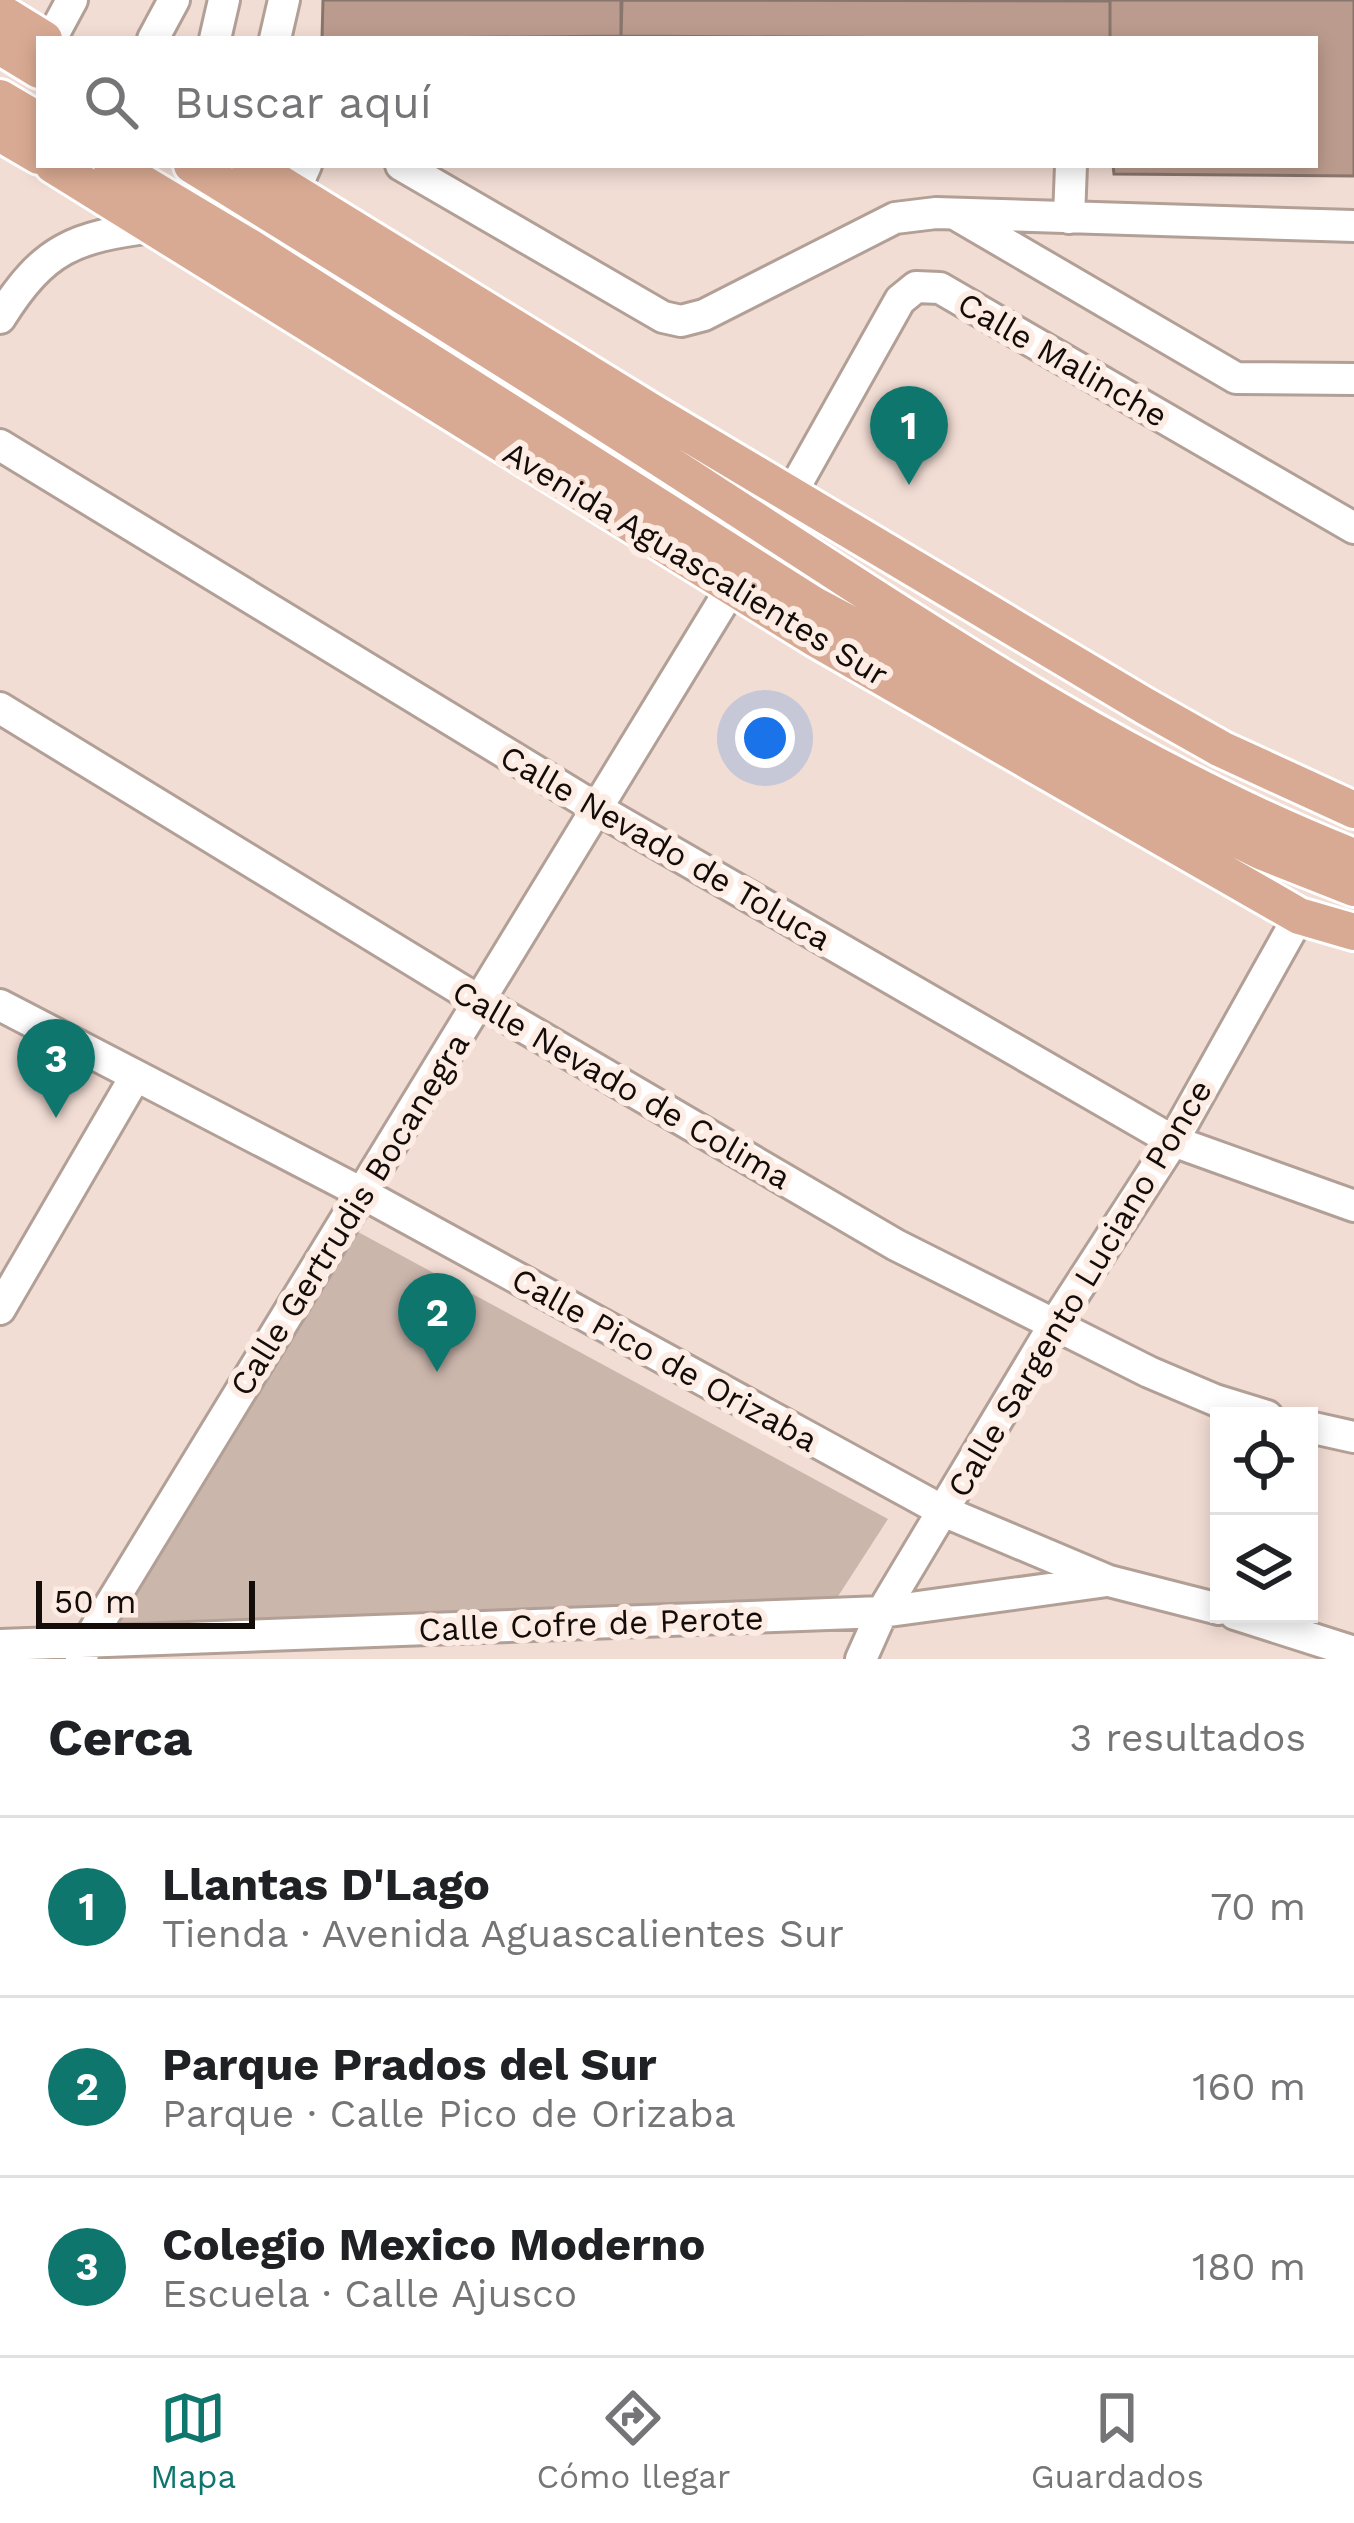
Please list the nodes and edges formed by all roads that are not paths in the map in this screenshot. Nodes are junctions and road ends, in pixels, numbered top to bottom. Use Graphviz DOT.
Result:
graph roads {
  1 [pos="72,0"];
  2 [pos="174,0"];
  3 [pos="224,0"];
  4 [pos="284,0"];
  5 [pos="0,13"];
  6 [pos="42,36"];
  7 [pos="50,36"];
  8 [pos="155,36"];
  9 [pos="216,36"];
  10 [pos="276,36"];
  11 [pos="0,46"];
  12 [pos="36,68"];
  13 [pos="0,98"];
  14 [pos="36,119"];
  15 [pos="0,134"];
  16 [pos="36,154"];
  17 [pos="58,168"];
  18 [pos="117,168"];
  19 [pos="197,168"];
  20 [pos="262,168"];
  21 [pos="406,168"];
  22 [pos="1071,168"];
  23 [pos="300,178"];
  24 [pos="955,214"];
  25 [pos="1069,218"];
  26 [pos="1354,226"];
  27 [pos="153,227"];
  28 [pos="4,301"];
  29 [pos="1354,379"];
  30 [pos="0,445"];
  31 [pos="790,494"];
  32 [pos="1354,528"];
  33 [pos="732,587"];
  34 [pos="0,708"];
  35 [pos="596,808"];
  36 [pos="1354,810"];
  37 [pos="1354,857"];
  38 [pos="1354,888"];
  39 [pos="1299,916"];
  40 [pos="1354,932"];
  41 [pos="481,1002"];
  42 [pos="0,1005"];
  43 [pos="135,1077"];
  44 [pos="1173,1142"];
  45 [pos="360,1192"];
  46 [pos="1354,1206"];
  47 [pos="0,1309"];
  48 [pos="1054,1325"];
  49 [pos="1238,1407"];
  50 [pos="1318,1429"];
  51 [pos="1354,1437"];
  52 [pos="943,1511"];
  53 [pos="1109,1581"];
  54 [pos="1210,1607"];
  55 [pos="882,1612"];
  56 [pos="1263,1623"];
  57 [pos="0,1645"];
  58 [pos="85,1650"];
  59 [pos="1354,1652"];
  60 [pos="861,1659"];
  1 -- 7 [label="street"];
  2 -- 8 [label="street"];
  3 -- 9 [label="street"];
  4 -- 10 [label="street"];
  5 -- 6 [label="main road"];
  11 -- 12 [label="main road"];
  13 -- 14 [label="main road"];
  15 -- 16 [label="main road"];
  17 -- 27 [label="main road, Avenida Aguascalientes Sur"];
  18 -- 38 [label="main road, Avenida Aguascalientes Sur"];
  19 -- 37 [label="main road, Avenida Aguascalientes Sur"];
  20 -- 23 [label="main road"];
  21 -- 24 [label="street"];
  22 -- 25 [label="street"];
  23 -- 31 [label="main road"];
  24 -- 25 [label="street"];
  24 -- 29 [label="street"];
  25 -- 26 [label="street"];
  27 -- 28 [label="street"];
  27 -- 33 [label="main road, Avenida Aguascalientes Sur"];
  30 -- 35 [label="street, Calle Nevado de Toluca"];
  31 -- 32 [label="street, Calle Malinche"];
  31 -- 36 [label="main road"];
  33 -- 35 [label="street, Calle Gertrudis Bocanegra"];
  33 -- 39 [label="main road, Avenida Aguascalientes Sur"];
  34 -- 41 [label="street, Calle Nevado de Colima"];
  35 -- 41 [label="street, Calle Gertrudis Bocanegra"];
  35 -- 44 [label="street, Calle Nevado de Toluca"];
  39 -- 40 [label="main road, Avenida Aguascalientes Sur"];
  39 -- 44 [label="street, Calle Sargento Luciano Ponce"];
  41 -- 45 [label="street, Calle Gertrudis Bocanegra"];
  41 -- 48 [label="street, Calle Nevado de Colima"];
  42 -- 43 [label="street, Calle Pico de Orizaba"];
  43 -- 45 [label="street, Calle Pico de Orizaba"];
  43 -- 47 [label="street"];
  44 -- 46 [label="street, Calle Nevado de Toluca"];
  44 -- 48 [label="street, Calle Sargento Luciano Ponce"];
  45 -- 52 [label="street, Calle Pico de Orizaba"];
  45 -- 58 [label="street, Calle Gertrudis Bocanegra"];
  48 -- 49 [label="street, Calle Nevado de Colima"];
  48 -- 52 [label="street, Calle Sargento Luciano Ponce"];
  50 -- 51 [label="street"];
  52 -- 53 [label="street, Calle Pico de Orizaba"];
  52 -- 55 [label="street, Calle Sargento Luciano Ponce"];
  53 -- 54 [label="street, Calle Pico de Orizaba"];
  53 -- 55 [label="street, Calle Cofre de Perote"];
  55 -- 58 [label="street, Calle Cofre de Perote"];
  55 -- 60 [label="street, Calle Sargento Luciano Ponce"];
  56 -- 59 [label="street"];
  57 -- 58 [label="street, Calle Cofre de Perote"];
}
